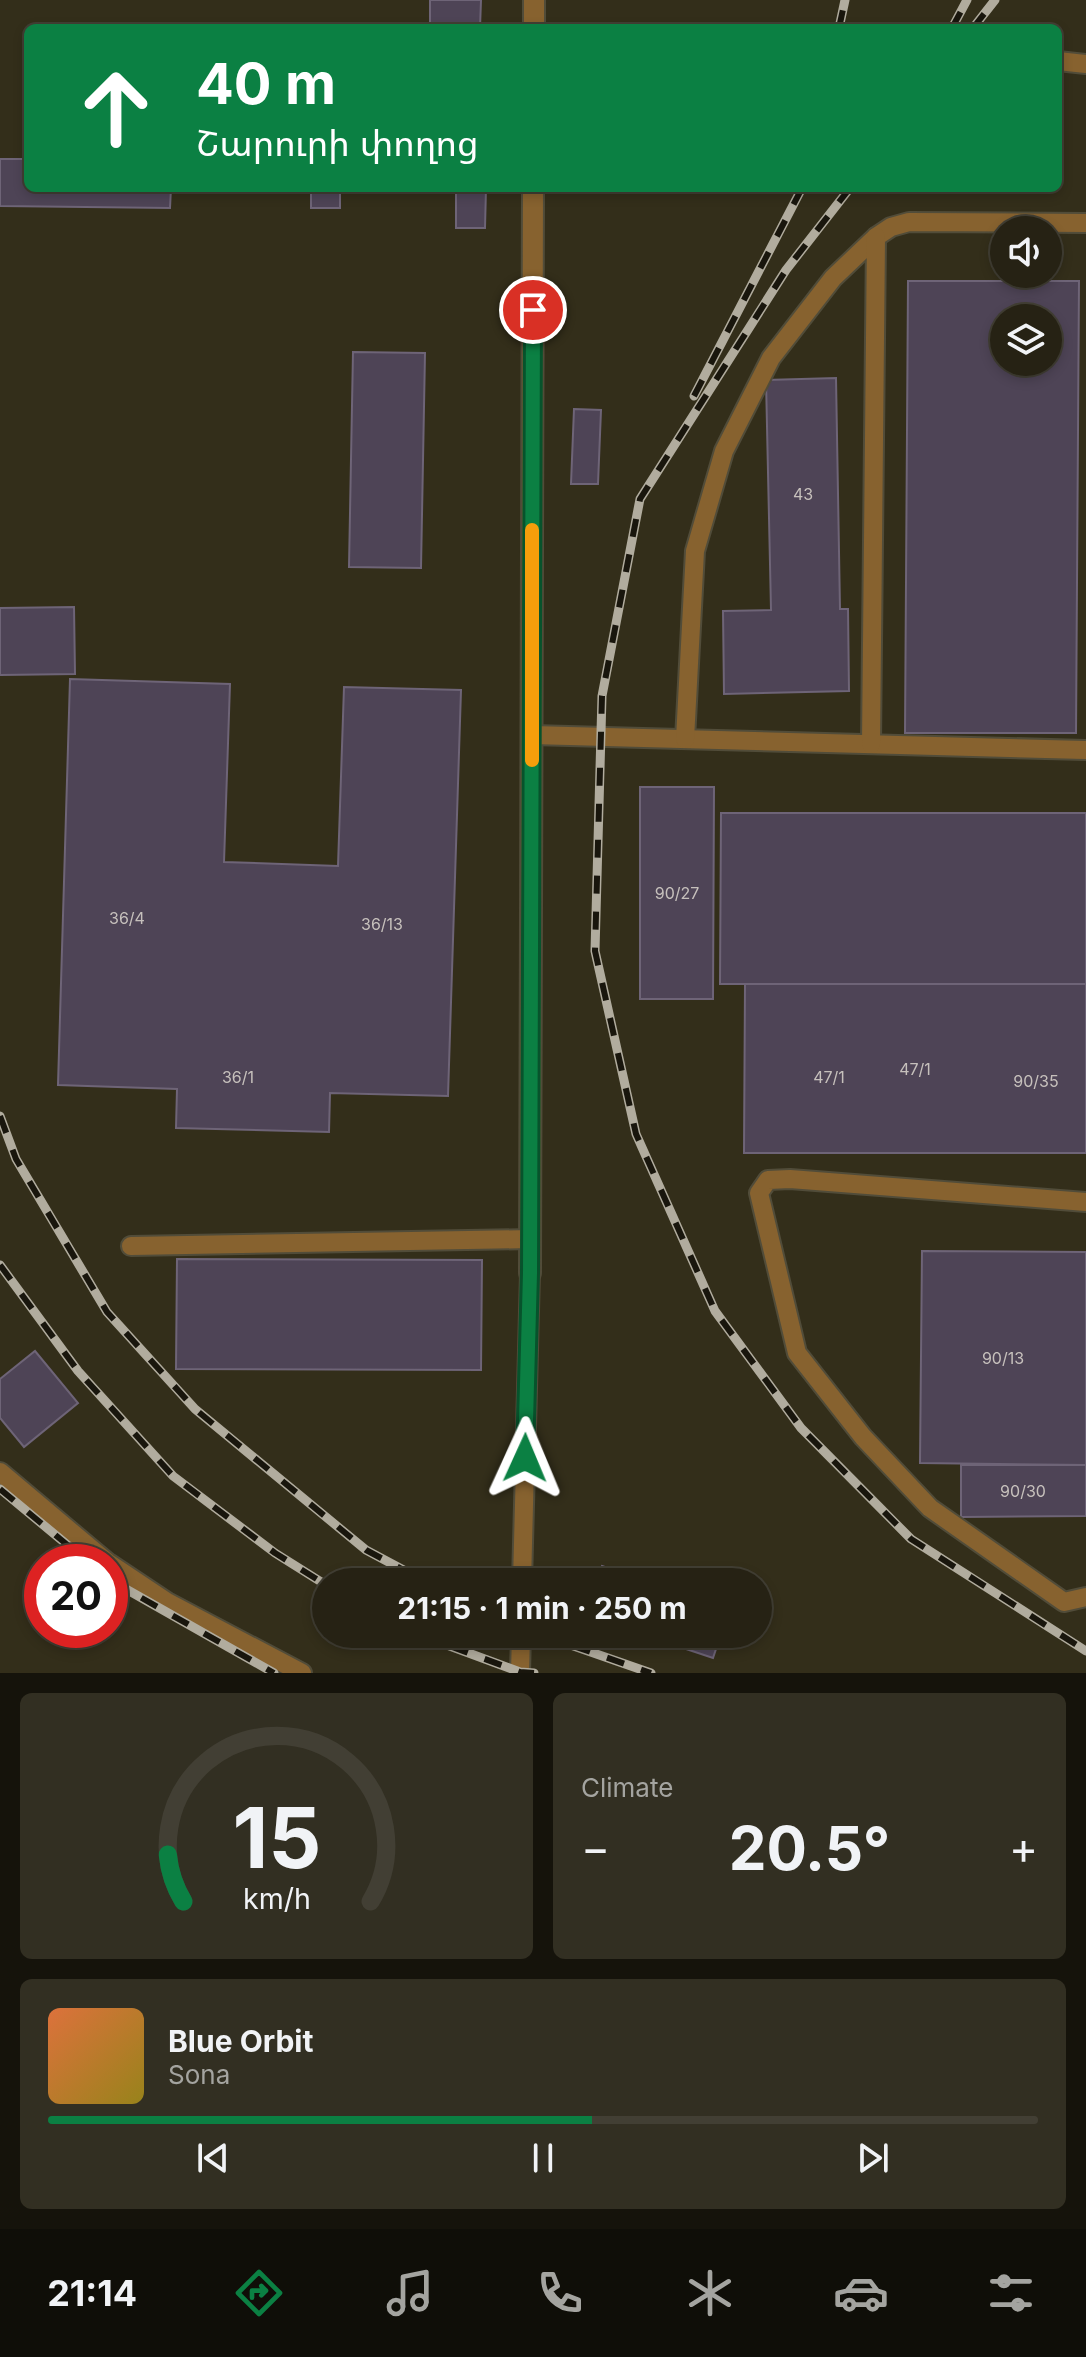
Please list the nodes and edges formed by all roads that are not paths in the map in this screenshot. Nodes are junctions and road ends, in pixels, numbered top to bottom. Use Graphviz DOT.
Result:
graph roads {
  1 [pos="534,0"];
  2 [pos="534,24"];
  3 [pos="1062,61"];
  4 [pos="1086,64"];
  5 [pos="533,192"];
  6 [pos="1086,223"];
  7 [pos="876,237"];
  8 [pos="532,735"];
  9 [pos="685,739"];
  10 [pos="871,744"];
  11 [pos="1085,750"];
  12 [pos="1086,1202"];
  13 [pos="530,1239"];
  14 [pos="131,1246"];
  15 [pos="530,1273"];
  16 [pos="0,1472"];
  17 [pos="85,1544"];
  18 [pos="522,1568"];
  19 [pos="128,1576"];
  20 [pos="1086,1597"];
  21 [pos="521,1648"];
  22 [pos="302,1673"];
  23 [pos="520,1673"];
  1 -- 2 [label="street"];
  3 -- 4 [label="lane"];
  5 -- 8 [label="street"];
  6 -- 7 [label="lane"];
  7 -- 9 [label="lane"];
  7 -- 10 [label="lane"];
  8 -- 9 [label="lane"];
  8 -- 13 [label="street"];
  9 -- 10 [label="lane"];
  10 -- 11 [label="lane"];
  12 -- 20 [label="lane"];
  13 -- 14 [label="lane"];
  13 -- 15 [label="street"];
  15 -- 18 [label="lane"];
  16 -- 17 [label="lane"];
  19 -- 22 [label="lane"];
  21 -- 23 [label="lane"];
}
